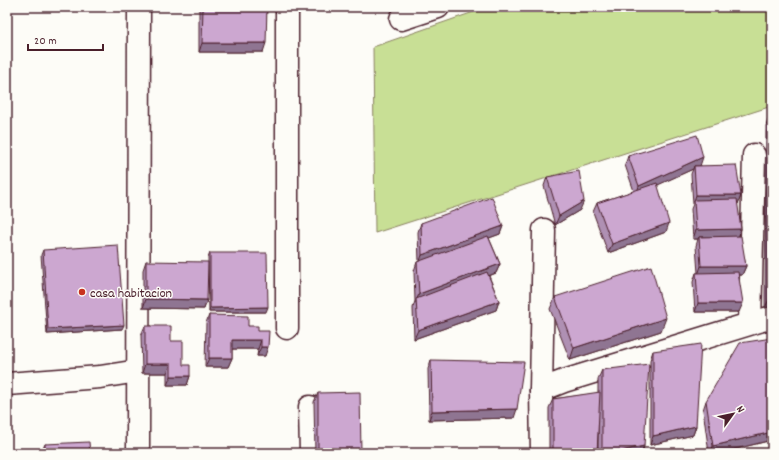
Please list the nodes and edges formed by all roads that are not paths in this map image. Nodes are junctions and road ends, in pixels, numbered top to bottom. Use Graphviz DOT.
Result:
graph roads {
  1 [pos="139,7"];
  2 [pos="287,7"];
  3 [pos="438,7"];
  4 [pos="401,19"];
  5 [pos="754,155"];
  6 [pos="544,230"];
  7 [pos="772,317"];
  8 [pos="750,323"];
  9 [pos="287,328"];
  10 [pos="138,371"];
  11 [pos="7,384"];
  12 [pos="541,390"];
  13 [pos="310,407"];
  14 [pos="138,453"];
  15 [pos="311,453"];
  16 [pos="542,453"];
  1 -- 10 [label="street"];
  2 -- 9 [label="street"];
  3 -- 4 [label="street"];
  5 -- 8 [label="street"];
  6 -- 12 [label="street"];
  7 -- 8 [label="street"];
  8 -- 12 [label="street"];
  10 -- 11 [label="street"];
  10 -- 14 [label="street"];
  12 -- 16 [label="street"];
  13 -- 15 [label="street"];
}
